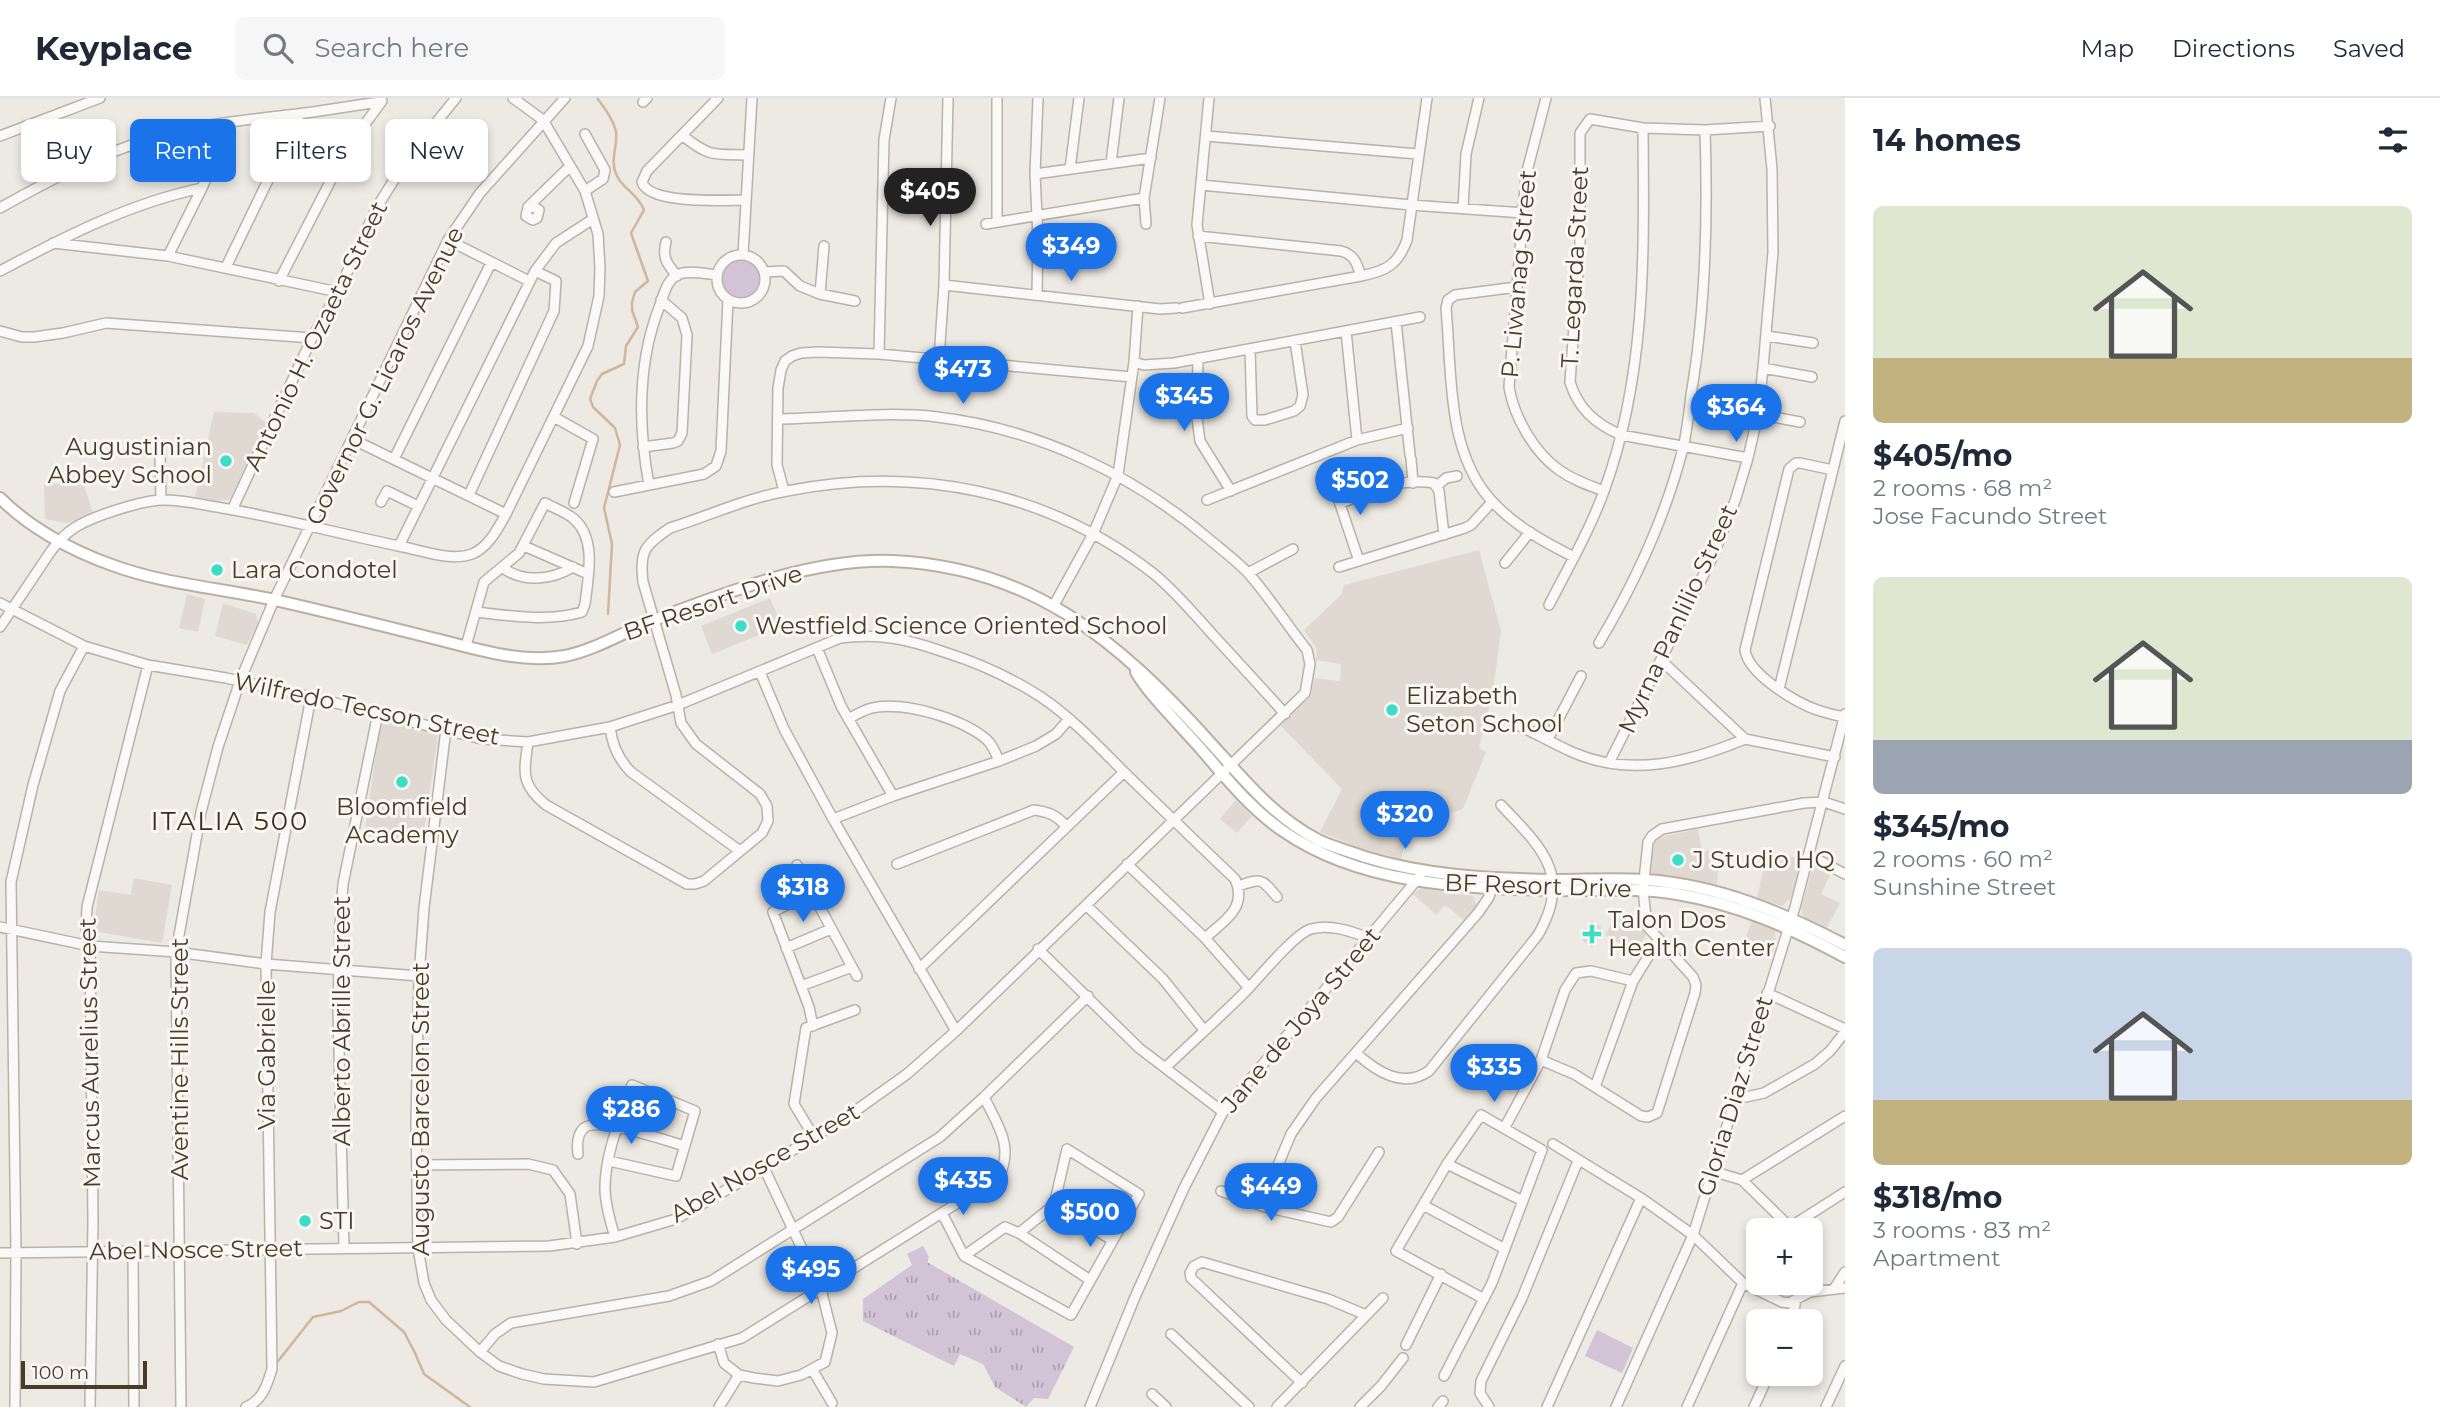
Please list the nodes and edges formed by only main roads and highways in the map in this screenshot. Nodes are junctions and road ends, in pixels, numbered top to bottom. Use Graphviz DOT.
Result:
graph roads {
  1 [pos="0,498"];
  2 [pos="1133,666"];
  3 [pos="1420,875"];
  4 [pos="1790,923"];
  5 [pos="1845,945"];
  6 [pos="1845,957"];
  1 -- 2 [label="main road, BF Resort Drive"];
  2 -- 3 [label="main road, BF Resort Drive"];
  2 -- 3 [label="main road, BF Resort Drive"];
  3 -- 4 [label="main road, BF Resort Drive"];
  4 -- 5 [label="main road, BF Resort Drive"];
  4 -- 6 [label="main road, BF Resort Drive"];
}
